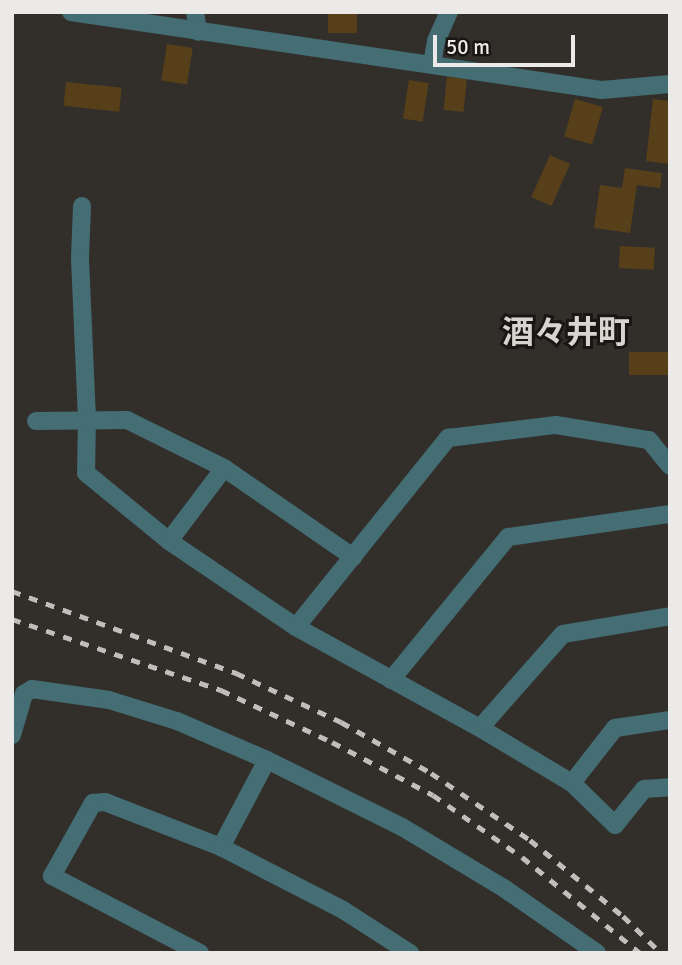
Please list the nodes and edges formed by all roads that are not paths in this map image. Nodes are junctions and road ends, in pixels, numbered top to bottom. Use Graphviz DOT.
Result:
graph roads {
  1 [pos="71,12"];
  2 [pos="195,12"];
  3 [pos="449,12"];
  4 [pos="198,32"];
  5 [pos="432,64"];
  6 [pos="670,83"];
  7 [pos="82,206"];
  8 [pos="87,418"];
  9 [pos="36,421"];
  10 [pos="670,466"];
  11 [pos="224,468"];
  12 [pos="670,514"];
  13 [pos="169,541"];
  14 [pos="353,557"];
  15 [pos="670,616"];
  16 [pos="296,627"];
  17 [pos="391,680"];
  18 [pos="670,720"];
  19 [pos="480,728"];
  20 [pos="12,734"];
  21 [pos="267,760"];
  22 [pos="572,783"];
  23 [pos="670,787"];
  24 [pos="222,847"];
  25 [pos="594,952"];
  26 [pos="200,953"];
  27 [pos="410,953"];
  1 -- 4 [label="street"];
  2 -- 4 [label="street"];
  3 -- 5 [label="street"];
  4 -- 5 [label="street"];
  5 -- 6 [label="street"];
  7 -- 8 [label="street"];
  8 -- 9 [label="street"];
  8 -- 11 [label="street"];
  8 -- 13 [label="street"];
  10 -- 14 [label="street"];
  11 -- 13 [label="street"];
  11 -- 14 [label="street"];
  12 -- 17 [label="street"];
  13 -- 16 [label="street"];
  14 -- 16 [label="street"];
  15 -- 19 [label="street"];
  16 -- 17 [label="street"];
  17 -- 19 [label="street"];
  18 -- 22 [label="street"];
  19 -- 22 [label="street"];
  20 -- 21 [label="street"];
  21 -- 24 [label="street"];
  21 -- 25 [label="street"];
  22 -- 23 [label="street"];
  24 -- 26 [label="street"];
  24 -- 27 [label="street"];
}
